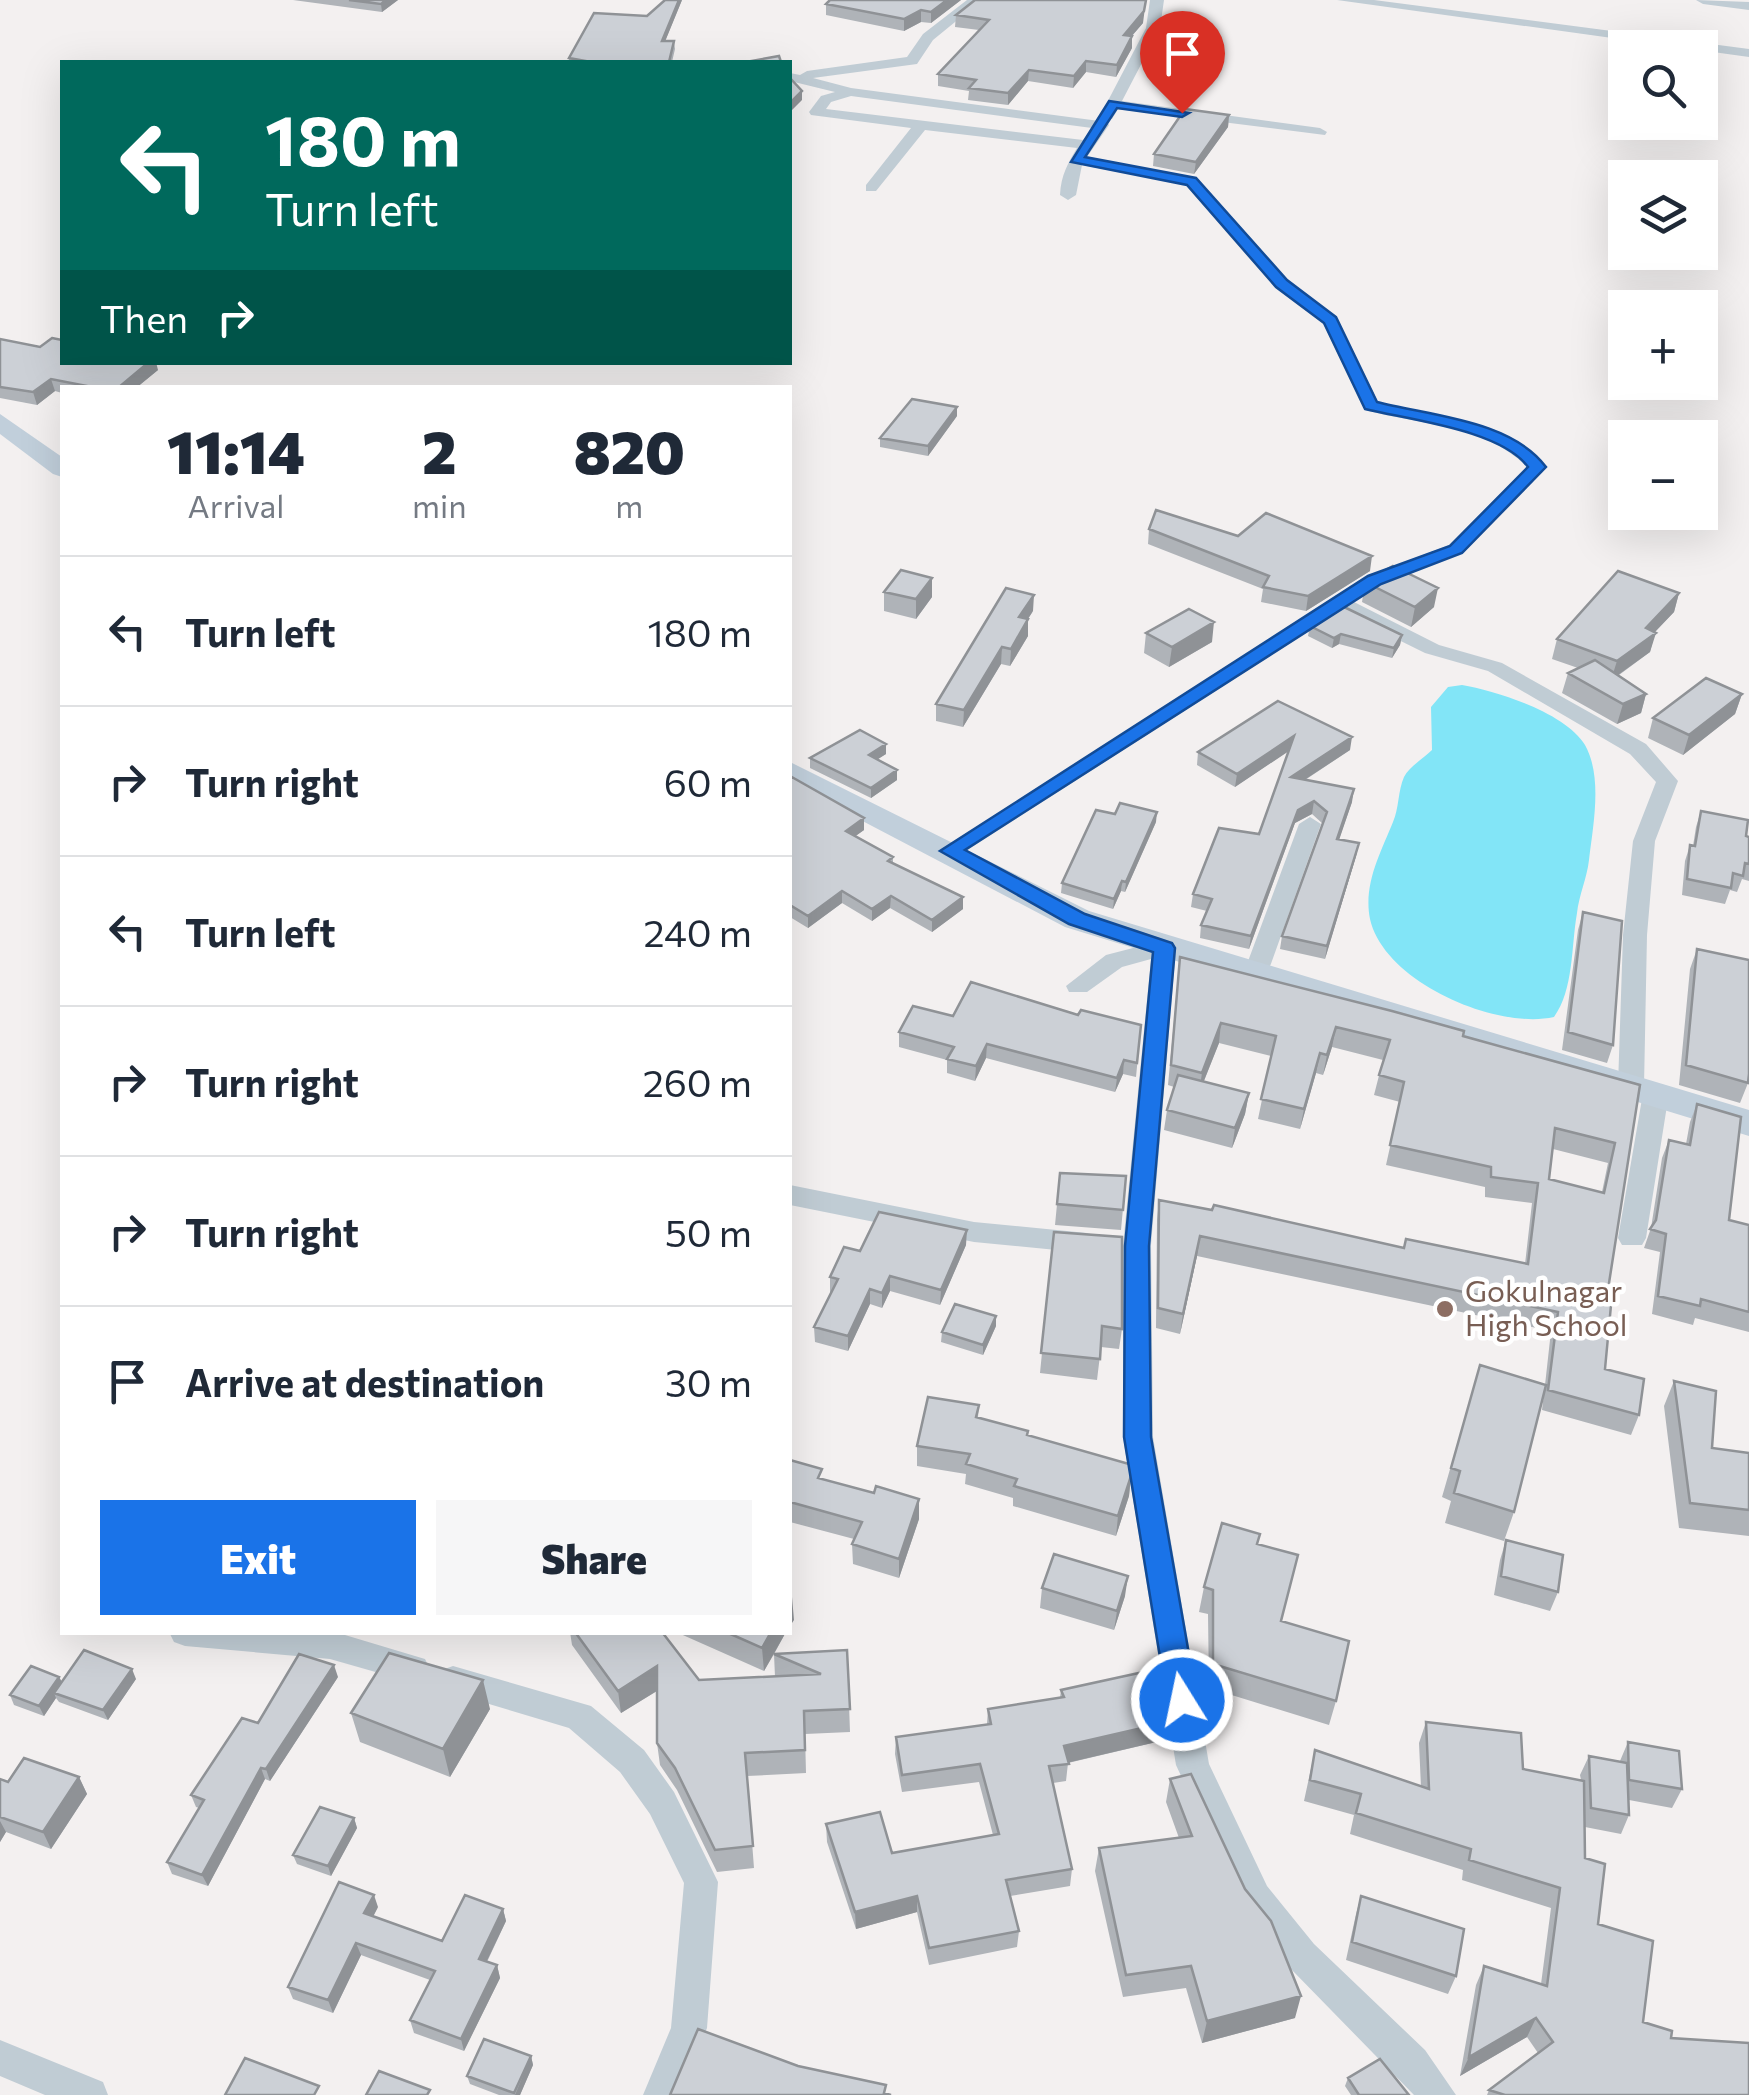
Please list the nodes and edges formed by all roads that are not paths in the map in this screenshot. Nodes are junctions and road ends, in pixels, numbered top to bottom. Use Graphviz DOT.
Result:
graph roads {
  1 [pos="975,0"];
  2 [pos="1157,0"];
  3 [pos="1344,0"];
  4 [pos="1702,0"];
  5 [pos="1749,6"];
  6 [pos="1749,53"];
  7 [pos="792,77"];
  8 [pos="792,77"];
  9 [pos="852,92"];
  10 [pos="1114,104"];
  11 [pos="921,125"];
  12 [pos="1102,125"];
  13 [pos="1320,132"];
  14 [pos="1082,152"];
  15 [pos="871,188"];
  16 [pos="1068,195"];
  17 [pos="0,422"];
  18 [pos="60,467"];
  19 [pos="1339,603"];
  20 [pos="792,772"];
  21 [pos="1310,824"];
  22 [pos="950,851"];
  23 [pos="1164,948"];
  24 [pos="1256,972"];
  25 [pos="1078,986"];
  26 [pos="1644,1090"];
  27 [pos="1749,1122"];
  28 [pos="792,1194"];
  29 [pos="1632,1238"];
  30 [pos="1137,1246"];
  31 [pos="218,1635"];
  32 [pos="0,2058"];
  33 [pos="90,2095"];
  34 [pos="661,2095"];
  35 [pos="1438,2095"];
  1 -- 7 [label="street"];
  2 -- 10 [label="street"];
  3 -- 6 [label="street"];
  4 -- 5 [label="street"];
  8 -- 9 [label="street"];
  9 -- 11 [label="street"];
  9 -- 12 [label="street"];
  10 -- 12 [label="street"];
  10 -- 13 [label="street"];
  11 -- 14 [label="street"];
  11 -- 15 [label="street"];
  12 -- 14 [label="street"];
  14 -- 16 [label="street"];
  14 -- 19 [label="street"];
  17 -- 18 [label="street"];
  19 -- 22 [label="street"];
  19 -- 26 [label="street"];
  20 -- 22 [label="street"];
  21 -- 24 [label="street"];
  22 -- 23 [label="street"];
  23 -- 24 [label="street"];
  23 -- 25 [label="street"];
  23 -- 30 [label="street"];
  24 -- 26 [label="street"];
  26 -- 27 [label="street"];
  26 -- 29 [label="street"];
  28 -- 30 [label="street"];
  30 -- 35 [label="street"];
  31 -- 34 [label="street"];
  32 -- 33 [label="street"];
}
